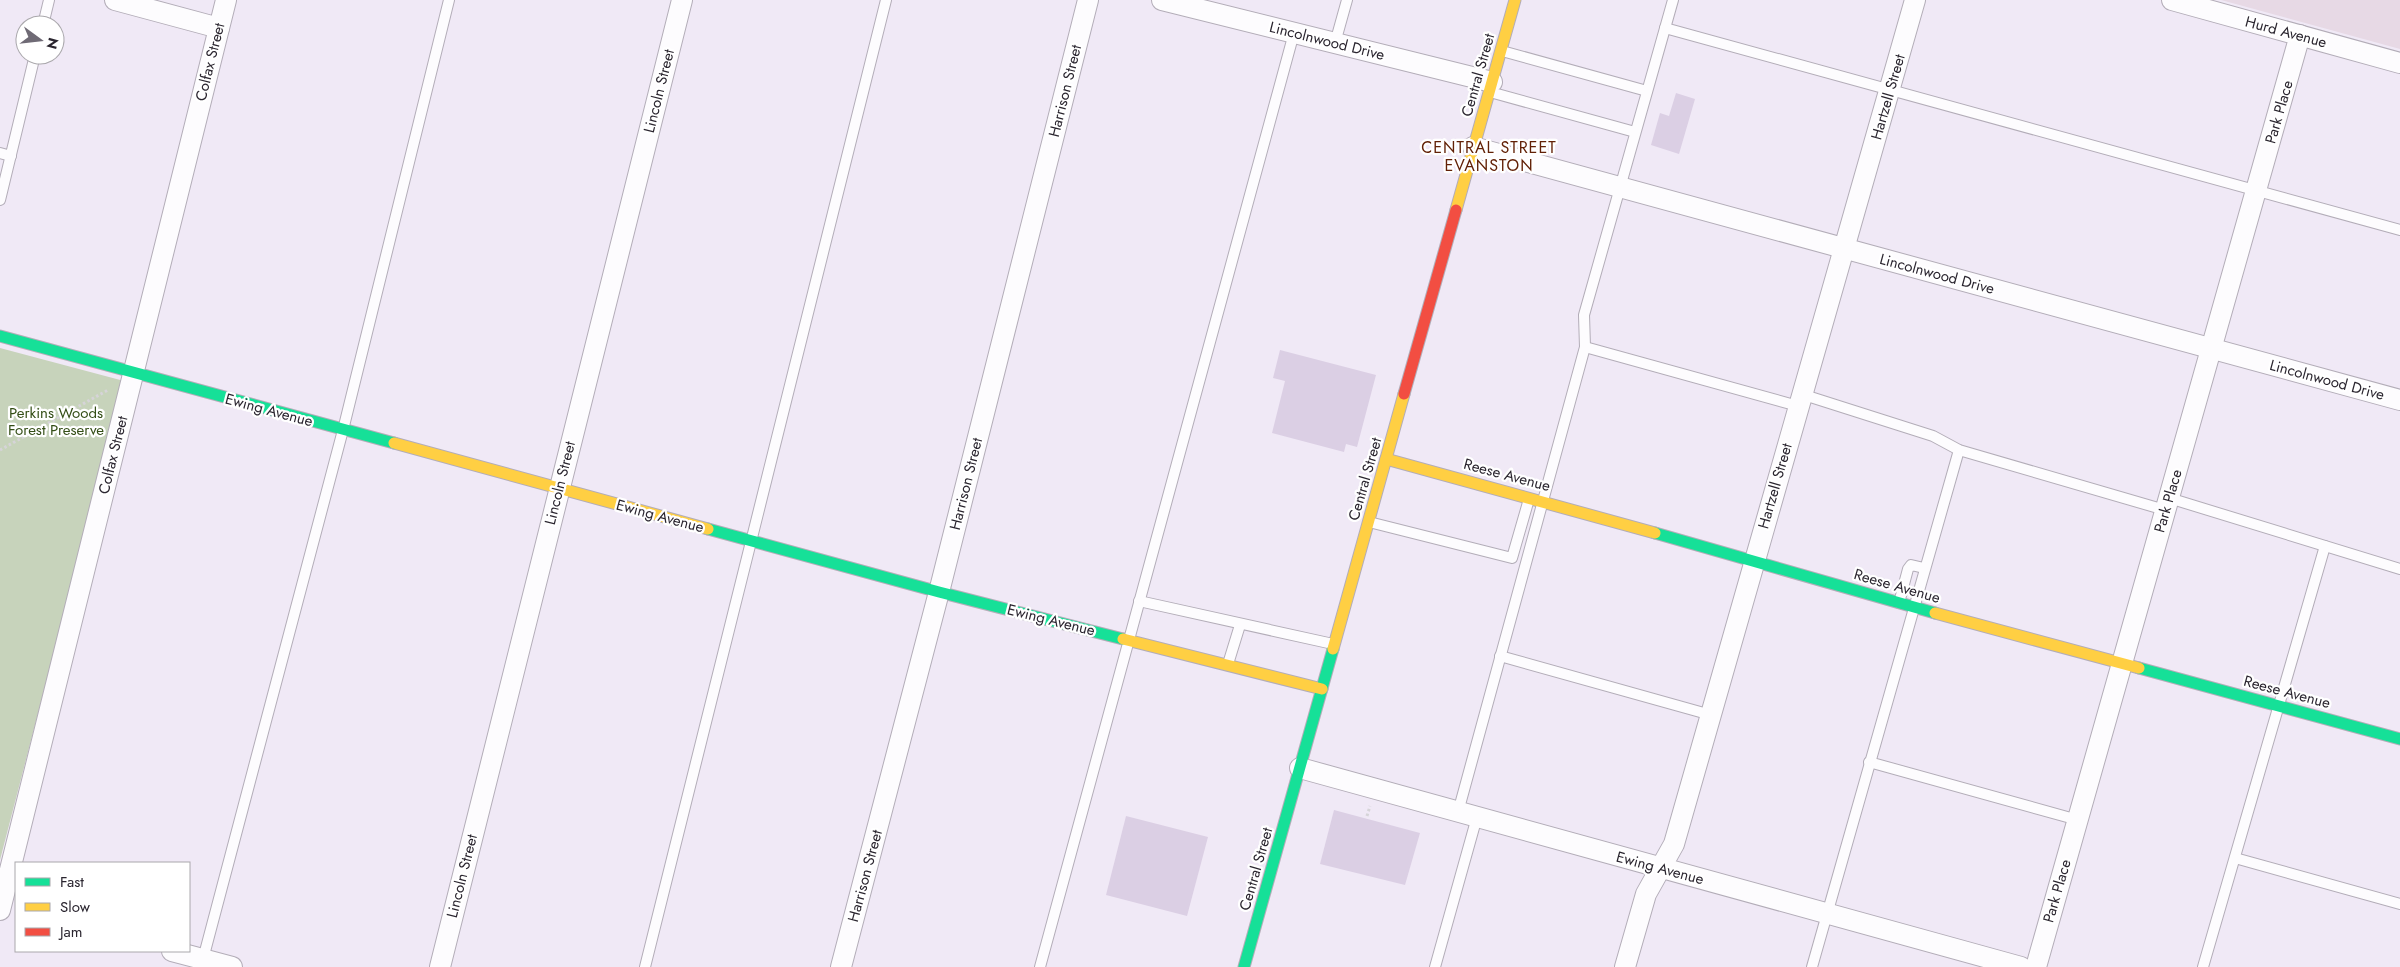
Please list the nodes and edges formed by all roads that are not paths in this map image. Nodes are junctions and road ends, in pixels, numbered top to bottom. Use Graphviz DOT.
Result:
graph roads {
  1 [pos="49,0"];
  2 [pos="115,0"];
  3 [pos="226,0"];
  4 [pos="450,0"];
  5 [pos="682,0"];
  6 [pos="886,0"];
  7 [pos="1088,0"];
  8 [pos="1162,0"];
  9 [pos="1347,0"];
  10 [pos="1515,0"];
  11 [pos="1673,0"];
  12 [pos="1915,0"];
  13 [pos="2176,0"];
  14 [pos="45,15"];
  15 [pos="218,28"];
  16 [pos="1665,28"];
  17 [pos="1294,33"];
  18 [pos="2300,35"];
  19 [pos="1335,43"];
  20 [pos="1500,51"];
  21 [pos="2400,63"];
  22 [pos="33,65"];
  23 [pos="1490,87"];
  24 [pos="1890,90"];
  25 [pos="1647,91"];
  26 [pos="1635,132"];
  27 [pos="1473,147"];
  28 [pos="0,154"];
  29 [pos="11,156"];
  30 [pos="1620,187"];
  31 [pos="2257,189"];
  32 [pos="0,200"];
  33 [pos="2400,230"];
  34 [pos="1844,248"];
  35 [pos="0,336"];
  36 [pos="1585,348"];
  37 [pos="2211,349"];
  38 [pos="133,373"];
  39 [pos="1800,400"];
  40 [pos="2400,400"];
  41 [pos="343,430"];
  42 [pos="1959,450"];
  43 [pos="1386,459"];
  44 [pos="558,488"];
  45 [pos="1530,497"];
  46 [pos="1544,501"];
  47 [pos="2167,504"];
  48 [pos="1368,522"];
  49 [pos="750,540"];
  50 [pos="2325,546"];
  51 [pos="1754,560"];
  52 [pos="1924,568"];
  53 [pos="2400,569"];
  54 [pos="939,592"];
  55 [pos="1139,601"];
  56 [pos="1899,603"];
  57 [pos="1913,607"];
  58 [pos="1240,624"];
  59 [pos="1128,640"];
  60 [pos="1334,645"];
  61 [pos="1500,656"];
  62 [pos="2122,663"];
  63 [pos="1228,665"];
  64 [pos="1322,689"];
  65 [pos="2279,705"];
  66 [pos="1711,715"];
  67 [pos="2400,739"];
  68 [pos="1869,762"];
  69 [pos="1300,768"];
  70 [pos="1468,815"];
  71 [pos="2078,820"];
  72 [pos="2235,858"];
  73 [pos="17,862"];
  74 [pos="1661,868"];
  75 [pos="15,870"];
  76 [pos="2400,904"];
  77 [pos="6,908"];
  78 [pos="1828,914"];
  79 [pos="176,952"];
  80 [pos="203,959"];
  81 [pos="232,967"];
  82 [pos="440,967"];
  83 [pos="645,967"];
  84 [pos="841,967"];
  85 [pos="1040,967"];
  86 [pos="1244,967"];
  87 [pos="1435,967"];
  88 [pos="1625,967"];
  89 [pos="1812,967"];
  90 [pos="2021,967"];
  91 [pos="2036,967"];
  92 [pos="2203,967"];
  1 -- 14 [label="lane"];
  2 -- 15 [label="street"];
  3 -- 15 [label="street, Colfax Street"];
  4 -- 41 [label="lane"];
  5 -- 44 [label="street, Lincoln Street"];
  6 -- 49 [label="lane"];
  7 -- 54 [label="street, Harrison Street"];
  8 -- 17 [label="street, Lincolnwood Drive"];
  9 -- 19 [label="lane"];
  10 -- 20 [label="street, Central Street"];
  11 -- 16 [label="lane"];
  12 -- 24 [label="street, Hartzell Street"];
  13 -- 18 [label="street, Hurd Avenue"];
  15 -- 38 [label="street, Colfax Street"];
  16 -- 24 [label="lane"];
  16 -- 25 [label="lane"];
  17 -- 19 [label="street, Lincolnwood Drive"];
  17 -- 55 [label="lane"];
  18 -- 21 [label="street, Hurd Avenue"];
  18 -- 31 [label="street, Park Place"];
  19 -- 23 [label="street, Lincolnwood Drive"];
  20 -- 23 [label="street, Central Street"];
  20 -- 25 [label="lane"];
  22 -- 29 [label="lane"];
  23 -- 26 [label="lane"];
  23 -- 27 [label="street, Central Street"];
  24 -- 31 [label="lane"];
  24 -- 34 [label="street, Hartzell Street"];
  25 -- 26 [label="lane"];
  26 -- 30 [label="lane"];
  27 -- 30 [label="street, Lincolnwood Drive"];
  27 -- 43 [label="street, Central Street"];
  28 -- 29 [label="lane"];
  29 -- 32 [label="lane"];
  30 -- 34 [label="street, Lincolnwood Drive"];
  30 -- 36 [label="lane"];
  31 -- 33 [label="lane"];
  31 -- 37 [label="street, Park Place"];
  34 -- 37 [label="street, Lincolnwood Drive"];
  34 -- 39 [label="street, Hartzell Street"];
  35 -- 38 [label="street, Ewing Avenue"];
  36 -- 39 [label="lane"];
  36 -- 46 [label="lane"];
  37 -- 40 [label="street, Lincolnwood Drive"];
  37 -- 47 [label="street, Park Place"];
  38 -- 41 [label="street, Ewing Avenue"];
  38 -- 73 [label="street, Colfax Street"];
  39 -- 42 [label="lane"];
  39 -- 51 [label="street, Hartzell Street"];
  41 -- 44 [label="street, Ewing Avenue"];
  41 -- 80 [label="lane"];
  42 -- 47 [label="lane"];
  42 -- 52 [label="lane"];
  43 -- 45 [label="street, Reese Avenue"];
  43 -- 48 [label="street, Central Street"];
  44 -- 49 [label="street, Ewing Avenue"];
  44 -- 82 [label="street, Lincoln Street"];
  45 -- 46 [label="street, Reese Avenue"];
  45 -- 48 [label="lane"];
  46 -- 51 [label="street, Reese Avenue"];
  46 -- 61 [label="lane"];
  47 -- 50 [label="lane"];
  47 -- 62 [label="street, Park Place"];
  48 -- 60 [label="street, Central Street"];
  49 -- 54 [label="street, Ewing Avenue"];
  49 -- 83 [label="lane"];
  50 -- 53 [label="lane"];
  50 -- 65 [label="lane"];
  51 -- 56 [label="street, Reese Avenue"];
  51 -- 66 [label="street, Hartzell Street"];
  52 -- 56 [label="lane"];
  52 -- 57 [label="lane"];
  54 -- 59 [label="street, Ewing Avenue"];
  54 -- 84 [label="street, Harrison Street"];
  55 -- 58 [label="lane"];
  55 -- 59 [label="lane"];
  56 -- 57 [label="street, Reese Avenue"];
  57 -- 62 [label="street, Reese Avenue"];
  57 -- 68 [label="lane"];
  58 -- 60 [label="lane"];
  58 -- 63 [label="lane"];
  59 -- 63 [label="street, Ewing Avenue"];
  59 -- 85 [label="lane"];
  60 -- 64 [label="street, Central Street"];
  61 -- 66 [label="lane"];
  61 -- 70 [label="lane"];
  62 -- 65 [label="street, Reese Avenue"];
  62 -- 71 [label="street, Park Place"];
  63 -- 64 [label="street, Ewing Avenue"];
  64 -- 69 [label="street, Central Street"];
  65 -- 67 [label="street, Reese Avenue"];
  65 -- 72 [label="lane"];
  66 -- 74 [label="street, Hartzell Street"];
  68 -- 71 [label="lane"];
  68 -- 78 [label="lane"];
  69 -- 70 [label="street, Ewing Avenue"];
  69 -- 86 [label="street, Central Street"];
  70 -- 74 [label="street, Ewing Avenue"];
  70 -- 87 [label="lane"];
  71 -- 91 [label="street, Park Place"];
  72 -- 76 [label="lane"];
  72 -- 92 [label="lane"];
  74 -- 78 [label="street, Ewing Avenue"];
  74 -- 88 [label="street, Hartzell Street"];
  75 -- 77 [label="street, Colfax Street"];
  78 -- 89 [label="lane"];
  78 -- 90 [label="street, Ewing Avenue"];
  79 -- 80 [label="street"];
  80 -- 81 [label="street"];
}
